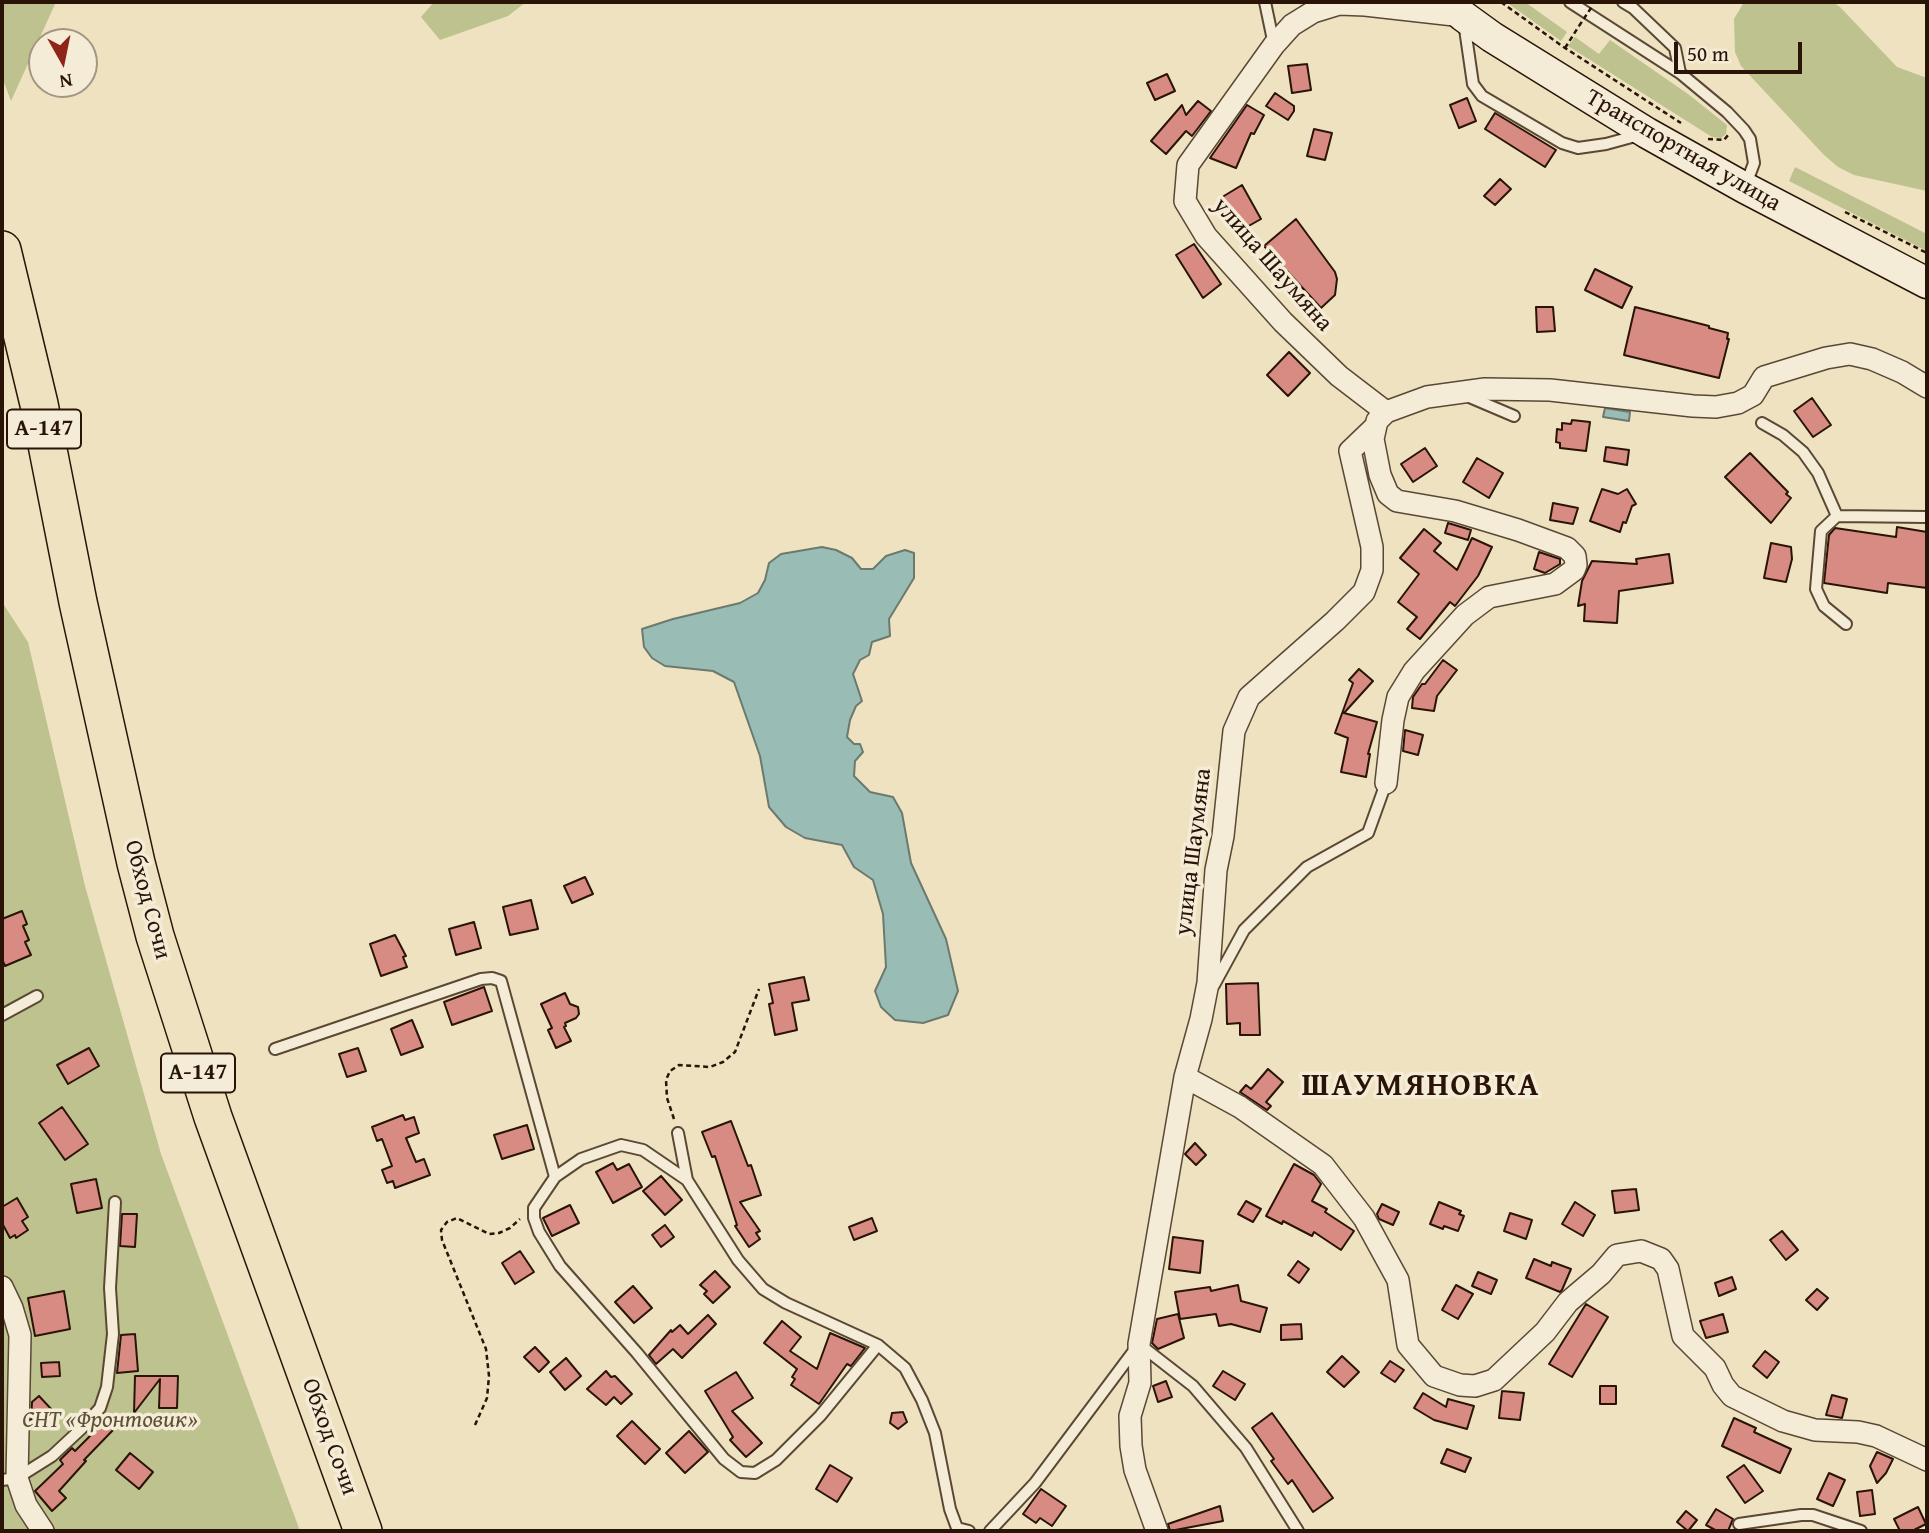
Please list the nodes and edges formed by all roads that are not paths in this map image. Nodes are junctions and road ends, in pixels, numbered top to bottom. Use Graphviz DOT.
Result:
graph roads {
  1 [pos="1265,2"];
  2 [pos="1570,2"];
  3 [pos="1632,4"];
  4 [pos="1456,9"];
  5 [pos="1274,45"];
  6 [pos="1680,73"];
  7 [pos="1647,133"];
  8 [pos="1745,188"];
  9 [pos="3,253"];
  10 [pos="1927,283"];
  11 [pos="1927,387"];
  12 [pos="1455,391"];
  13 [pos="1514,416"];
  14 [pos="1380,420"];
  15 [pos="1762,423"];
  16 [pos="1837,516"];
  17 [pos="1927,517"];
  18 [pos="1846,624"];
  19 [pos="1386,783"];
  20 [pos="37,996"];
  21 [pos="2,1015"];
  22 [pos="1201,1019"];
  23 [pos="275,1049"];
  24 [pos="1185,1077"];
  25 [pos="678,1133"];
  26 [pos="555,1177"];
  27 [pos="687,1180"];
  28 [pos="115,1202"];
  29 [pos="2,1287"];
  30 [pos="1139,1344"];
  31 [pos="878,1345"];
  32 [pos="1927,1460"];
  33 [pos="10,1479"];
  34 [pos="1740,1524"];
  35 [pos="43,1531"];
  36 [pos="363,1531"];
  37 [pos="968,1531"];
  38 [pos="990,1531"];
  39 [pos="1157,1531"];
  40 [pos="1298,1531"];
  41 [pos="1861,1531"];
  1 -- 5 [label="lane"];
  2 -- 6 [label="lane"];
  3 -- 6 [label="lane"];
  4 -- 5 [label="street, улица Шаумяна"];
  4 -- 7 [label="main road, Транспортная улица"];
  4 -- 7 [label="lane"];
  5 -- 14 [label="street, улица Шаумяна"];
  6 -- 8 [label="lane"];
  7 -- 8 [label="main road, Транспортная улица"];
  8 -- 10 [label="main road, Транспортная улица"];
  9 -- 36 [label="highway, Обход Сочи / А-147"];
  11 -- 12 [label="street"];
  12 -- 13 [label="lane"];
  12 -- 14 [label="street"];
  14 -- 19 [label="street"];
  14 -- 22 [label="street, улица Шаумяна"];
  15 -- 16 [label="lane"];
  16 -- 17 [label="lane"];
  16 -- 18 [label="lane"];
  19 -- 22 [label="lane"];
  20 -- 21 [label="lane"];
  22 -- 24 [label="street, улица Шаумяна"];
  23 -- 26 [label="lane"];
  24 -- 30 [label="street, улица Шаумяна"];
  24 -- 32 [label="street"];
  25 -- 27 [label="lane"];
  26 -- 27 [label="lane"];
  26 -- 31 [label="lane"];
  27 -- 31 [label="lane"];
  28 -- 33 [label="lane"];
  29 -- 33 [label="street"];
  30 -- 38 [label="lane"];
  30 -- 39 [label="street, улица Шаумяна"];
  30 -- 40 [label="lane"];
  31 -- 37 [label="lane"];
  33 -- 35 [label="street"];
  34 -- 41 [label="lane"];
}
